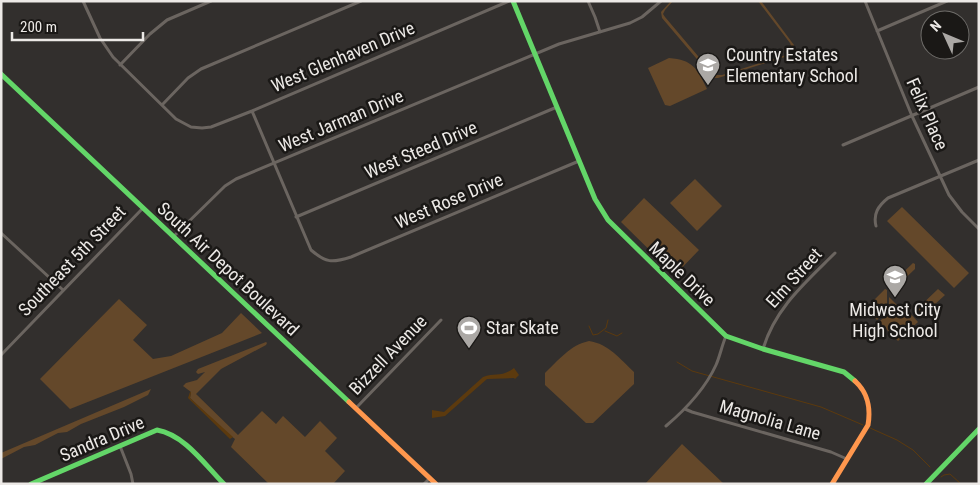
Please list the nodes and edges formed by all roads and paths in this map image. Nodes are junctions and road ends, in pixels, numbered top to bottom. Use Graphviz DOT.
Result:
graph roads {
  1 [pos="83,1"];
  2 [pos="211,1"];
  3 [pos="361,1"];
  4 [pos="511,1"];
  5 [pos="588,1"];
  6 [pos="661,1"];
  7 [pos="865,1"];
  8 [pos="947,1"];
  9 [pos="876,31"];
  10 [pos="600,32"];
  11 [pos="535,54"];
  12 [pos="120,65"];
  13 [pos="1,74"];
  14 [pos="979,88"];
  15 [pos="162,105"];
  16 [pos="557,107"];
  17 [pos="252,111"];
  18 [pos="912,116"];
  19 [pos="843,145"];
  20 [pos="979,160"];
  21 [pos="579,161"];
  22 [pos="273,164"];
  23 [pos="940,177"];
  24 [pos="143,208"];
  25 [pos="296,217"];
  26 [pos="876,226"];
  27 [pos="979,229"];
  28 [pos="1,232"];
  29 [pos="174,236"];
  30 [pos="835,253"];
  31 [pos="62,290"];
  32 [pos="441,320"];
  33 [pos="726,336"];
  34 [pos="763,349"];
  35 [pos="1,355"];
  36 [pos="356,408"];
  37 [pos="685,409"];
  38 [pos="666,426"];
  39 [pos="979,429"];
  40 [pos="119,446"];
  41 [pos="848,459"];
  42 [pos="430,478"];
  43 [pos="31,484"];
  44 [pos="133,484"];
  45 [pos="224,484"];
  46 [pos="424,484"];
  47 [pos="436,484"];
  48 [pos="832,484"];
  49 [pos="926,484"];
  1 -- 12 [label="street"];
  2 -- 12 [label="street"];
  3 -- 15 [label="street"];
  4 -- 11 [label="street, Maple Drive"];
  4 -- 17 [label="street, West Glenhaven Drive"];
  5 -- 10 [label="street"];
  6 -- 10 [label="street, West Jarman Drive"];
  7 -- 9 [label="street, Felix Place"];
  8 -- 9 [label="street"];
  9 -- 18 [label="street, Felix Place"];
  10 -- 11 [label="street, West Jarman Drive"];
  11 -- 16 [label="street, Maple Drive"];
  11 -- 22 [label="street, West Jarman Drive"];
  12 -- 15 [label="street"];
  13 -- 24 [label="street, South Air Depot Boulevard"];
  14 -- 18 [label="street"];
  15 -- 17 [label="street, West Glenhaven Drive"];
  16 -- 21 [label="street, Maple Drive"];
  16 -- 25 [label="street, West Steed Drive"];
  17 -- 22 [label="street"];
  18 -- 19 [label="street"];
  18 -- 23 [label="street, Felix Place"];
  20 -- 23 [label="street"];
  21 -- 25 [label="street, West Rose Drive"];
  21 -- 33 [label="street, Maple Drive"];
  22 -- 25 [label="street"];
  22 -- 29 [label="street, West Jarman Drive"];
  23 -- 26 [label="street"];
  23 -- 27 [label="street, Felix Place"];
  24 -- 29 [label="street, South Air Depot Boulevard"];
  24 -- 31 [label="street, Southeast 5th Street"];
  28 -- 31 [label="street"];
  29 -- 36 [label="street, South Air Depot Boulevard"];
  30 -- 34 [label="street, Elm Street"];
  31 -- 35 [label="street, Southeast 5th Street"];
  32 -- 36 [label="street, Bizzell Avenue"];
  33 -- 34 [label="street, Maple Drive"];
  33 -- 37 [label="street"];
  34 -- 41 [label="street, Maple Drive"];
  36 -- 42 [label="street, South Air Depot Boulevard"];
  37 -- 38 [label="street"];
  37 -- 41 [label="street, Magnolia Lane"];
  39 -- 49 [label="street"];
  40 -- 43 [label="street, Sandra Drive"];
  40 -- 44 [label="street"];
  40 -- 45 [label="street, Sandra Drive"];
  41 -- 48 [label="street, Maple Drive"];
  42 -- 46 [label="street"];
  42 -- 47 [label="street, South Air Depot Boulevard"];
}
